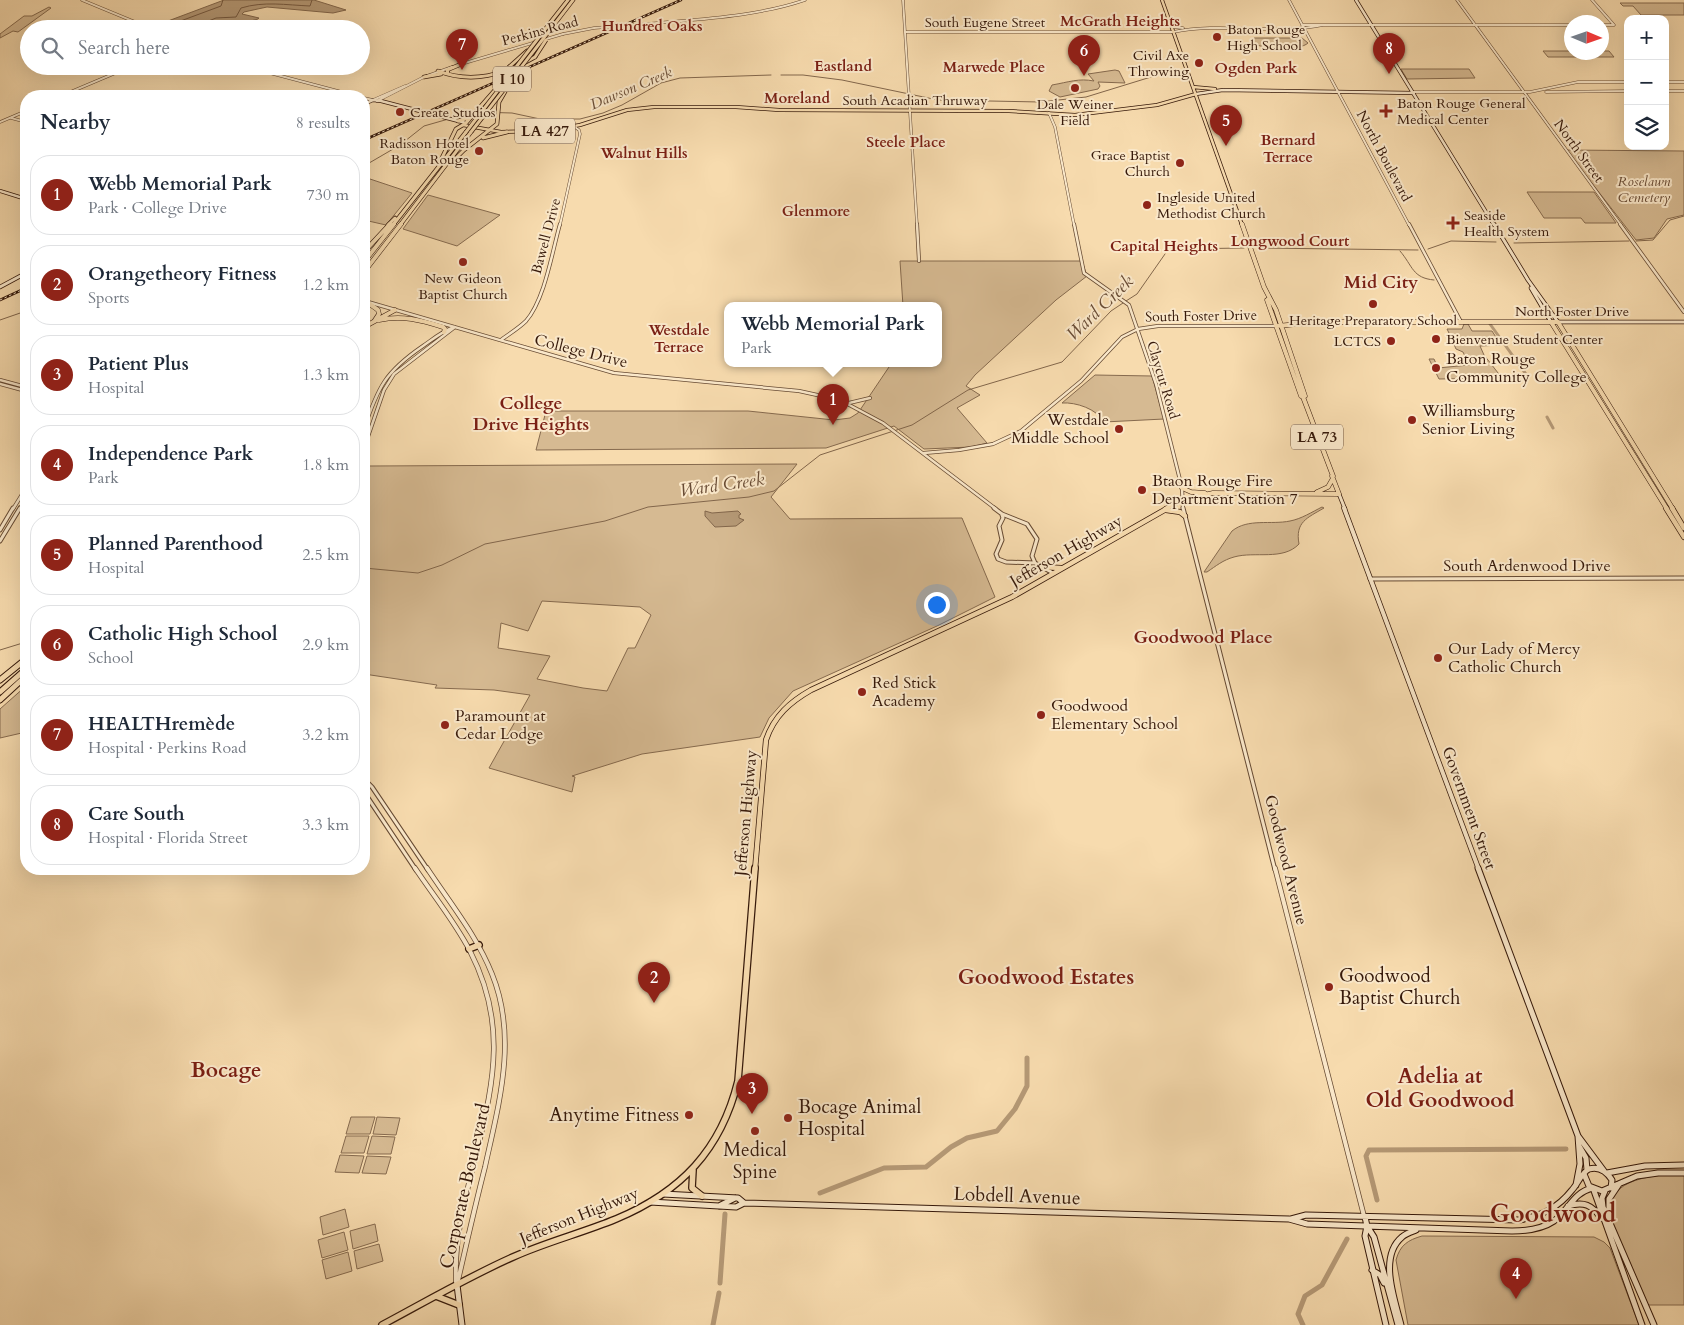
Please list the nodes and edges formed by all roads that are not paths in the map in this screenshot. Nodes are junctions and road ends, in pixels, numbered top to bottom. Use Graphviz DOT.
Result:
graph roads {
  1 [pos="82,0"];
  2 [pos="568,0"];
  3 [pos="573,0"];
  4 [pos="804,0"];
  5 [pos="903,0"];
  6 [pos="1162,0"];
  7 [pos="1289,0"];
  8 [pos="1356,0"];
  9 [pos="1457,0"];
  10 [pos="1592,0"];
  11 [pos="1605,15"];
  12 [pos="1609,19"];
  13 [pos="130,20"];
  14 [pos="553,24"];
  15 [pos="1302,25"];
  16 [pos="1323,25"];
  17 [pos="1371,25"];
  18 [pos="1475,25"];
  19 [pos="1564,25"];
  20 [pos="1609,25"];
  21 [pos="1172,27"];
  22 [pos="1191,29"];
  23 [pos="1304,29"];
  24 [pos="905,32"];
  25 [pos="1174,32"];
  26 [pos="530,50"];
  27 [pos="458,65"];
  28 [pos="439,71"];
  29 [pos="446,73"];
  30 [pos="111,75"];
  31 [pos="277,75"];
  32 [pos="514,76"];
  33 [pos="424,77"];
  34 [pos="505,82"];
  35 [pos="1624,82"];
  36 [pos="1669,82"];
  37 [pos="1684,82"];
  38 [pos="1193,87"];
  39 [pos="1555,88"];
  40 [pos="1215,89"];
  41 [pos="75,90"];
  42 [pos="334,90"];
  43 [pos="1337,90"];
  44 [pos="1562,91"];
  45 [pos="1624,91"];
  46 [pos="1669,91"];
  47 [pos="1684,91"];
  48 [pos="1525,92"];
  49 [pos="1346,93"];
  50 [pos="1413,93"];
  51 [pos="1196,94"];
  52 [pos="1340,96"];
  53 [pos="370,99"];
  54 [pos="1182,99"];
  55 [pos="1198,99"];
  56 [pos="375,100"];
  57 [pos="370,103"];
  58 [pos="909,110"];
  59 [pos="20,114"];
  60 [pos="1050,114"];
  61 [pos="1060,115"];
  62 [pos="471,116"];
  63 [pos="10,118"];
  64 [pos="1052,118"];
  65 [pos="20,120"];
  66 [pos="454,121"];
  67 [pos="0,122"];
  68 [pos="465,124"];
  69 [pos="496,124"];
  70 [pos="573,125"];
  71 [pos="458,128"];
  72 [pos="491,129"];
  73 [pos="503,129"];
  74 [pos="507,132"];
  75 [pos="476,141"];
  76 [pos="438,168"];
  77 [pos="443,169"];
  78 [pos="1471,187"];
  79 [pos="0,191"];
  80 [pos="20,197"];
  81 [pos="405,209"];
  82 [pos="370,245"];
  83 [pos="370,254"];
  84 [pos="920,261"];
  85 [pos="370,264"];
  86 [pos="20,277"];
  87 [pos="0,287"];
  88 [pos="1533,287"];
  89 [pos="1269,299"];
  90 [pos="370,302"];
  91 [pos="370,304"];
  92 [pos="394,309"];
  93 [pos="1684,310"];
  94 [pos="1279,319"];
  95 [pos="377,320"];
  96 [pos="1461,322"];
  97 [pos="1551,322"];
  98 [pos="1558,322"];
  99 [pos="1684,322"];
  100 [pos="370,323"];
  101 [pos="1294,324"];
  102 [pos="1279,326"];
  103 [pos="455,327"];
  104 [pos="1138,329"];
  105 [pos="444,332"];
  106 [pos="501,340"];
  107 [pos="429,342"];
  108 [pos="434,344"];
  109 [pos="415,351"];
  110 [pos="409,355"];
  111 [pos="417,356"];
  112 [pos="407,363"];
  113 [pos="384,377"];
  114 [pos="0,380"];
  115 [pos="388,381"];
  116 [pos="0,384"];
  117 [pos="1297,384"];
  118 [pos="20,385"];
  119 [pos="20,389"];
  120 [pos="1595,389"];
  121 [pos="1303,390"];
  122 [pos="1304,397"];
  123 [pos="870,398"];
  124 [pos="849,403"];
  125 [pos="370,411"];
  126 [pos="370,420"];
  127 [pos="373,422"];
  128 [pos="1616,422"];
  129 [pos="370,431"];
  130 [pos="913,445"];
  131 [pos="938,452"];
  132 [pos="924,453"];
  133 [pos="929,458"];
  134 [pos="1332,478"];
  135 [pos="1182,488"];
  136 [pos="1338,491"];
  137 [pos="1312,493"];
  138 [pos="1206,494"];
  139 [pos="20,498"];
  140 [pos="1182,500"];
  141 [pos="20,509"];
  142 [pos="1165,510"];
  143 [pos="1002,514"];
  144 [pos="1185,516"];
  145 [pos="1013,518"];
  146 [pos="1002,521"];
  147 [pos="4,523"];
  148 [pos="11,523"];
  149 [pos="1684,528"];
  150 [pos="0,530"];
  151 [pos="1684,537"];
  152 [pos="0,541"];
  153 [pos="1036,563"];
  154 [pos="1042,567"];
  155 [pos="1063,568"];
  156 [pos="1054,574"];
  157 [pos="1047,577"];
  158 [pos="1684,578"];
  159 [pos="1370,579"];
  160 [pos="20,664"];
  161 [pos="20,674"];
  162 [pos="0,680"];
  163 [pos="20,682"];
  164 [pos="0,692"];
  165 [pos="0,700"];
  166 [pos="370,785"];
  167 [pos="370,801"];
  168 [pos="479,945"];
  169 [pos="469,949"];
  170 [pos="1578,1136"];
  171 [pos="1578,1144"];
  172 [pos="1597,1163"];
  173 [pos="1684,1166"];
  174 [pos="693,1169"];
  175 [pos="1615,1171"];
  176 [pos="1586,1172"];
  177 [pos="1605,1172"];
  178 [pos="1684,1173"];
  179 [pos="1620,1182"];
  180 [pos="1576,1185"];
  181 [pos="1592,1188"];
  182 [pos="1608,1190"];
  183 [pos="663,1194"];
  184 [pos="702,1196"];
  185 [pos="735,1198"];
  186 [pos="650,1202"];
  187 [pos="744,1203"];
  188 [pos="1568,1206"];
  189 [pos="719,1207"];
  190 [pos="1546,1213"];
  191 [pos="1365,1217"];
  192 [pos="1289,1219"];
  193 [pos="1498,1221"];
  194 [pos="1554,1221"];
  195 [pos="1604,1222"];
  196 [pos="1367,1226"];
  197 [pos="1611,1226"];
  198 [pos="1421,1228"];
  199 [pos="1500,1231"];
  200 [pos="1611,1242"];
  201 [pos="1372,1270"];
  202 [pos="457,1285"];
  203 [pos="1388,1292"];
  204 [pos="436,1296"];
  205 [pos="459,1305"];
  206 [pos="382,1325"];
  207 [pos="462,1325"];
  208 [pos="1386,1325"];
  209 [pos="1399,1325"];
  210 [pos="1642,1325"];
  211 [pos="1654,1325"];
  1 -- 13 [label="street"];
  2 -- 14 [label="highway, I 10"];
  3 -- 14 [label="highway, I 10"];
  4 -- 27 [label="street, Perkins Road, bridge"];
  5 -- 24 [label="street"];
  6 -- 21 [label="main road, Government Street / LA 73"];
  7 -- 15 [label="street, North Boulevard"];
  8 -- 17 [label="main road"];
  9 -- 18 [label="street, North Street"];
  10 -- 11 [label="street"];
  12 -- 20 [label="street"];
  14 -- 26 [label="highway, I 10, bridge"];
  14 -- 29 [label="highway, bridge"];
  14 -- 32 [label="highway, I 10, bridge"];
  15 -- 16 [label="street"];
  15 -- 23 [label="street, North Boulevard"];
  16 -- 17 [label="street"];
  16 -- 23 [label="street, South Eugene Street"];
  17 -- 18 [label="street"];
  17 -- 50 [label="main road"];
  18 -- 19 [label="street"];
  18 -- 48 [label="street, North Street"];
  21 -- 22 [label="street"];
  21 -- 25 [label="main road, Government Street / LA 73"];
  22 -- 23 [label="street, South Eugene Street"];
  22 -- 25 [label="street, South Eugene Street"];
  23 -- 43 [label="street, North Boulevard"];
  24 -- 25 [label="street, South Eugene Street"];
  24 -- 58 [label="street"];
  25 -- 38 [label="main road, Government Street / LA 73"];
  26 -- 29 [label="highway, bridge"];
  26 -- 34 [label="highway, I 10, bridge"];
  27 -- 28 [label="street, Perkins Road"];
  27 -- 29 [label="highway"];
  28 -- 29 [label="highway"];
  28 -- 33 [label="street, Perkins Road"];
  29 -- 33 [label="highway"];
  30 -- 41 [label="street"];
  31 -- 42 [label="street"];
  32 -- 69 [label="highway, bridge"];
  32 -- 77 [label="highway, I 10, bridge"];
  33 -- 56 [label="street, Perkins Road"];
  34 -- 62 [label="highway, bridge"];
  34 -- 76 [label="highway, I 10, bridge"];
  35 -- 39 [label="street"];
  36 -- 37 [label="street"];
  38 -- 40 [label="main road"];
  38 -- 51 [label="main road, Government Street / LA 73"];
  39 -- 44 [label="street"];
  39 -- 48 [label="street"];
  40 -- 43 [label="main road, South Acadian Thruway / LA 427"];
  40 -- 51 [label="main road, South Acadian Thruway / LA 427"];
  43 -- 49 [label="main road"];
  43 -- 50 [label="main road"];
  43 -- 51 [label="main road, South Acadian Thruway"];
  43 -- 52 [label="street, North Boulevard"];
  44 -- 45 [label="street"];
  44 -- 48 [label="street"];
  46 -- 47 [label="street"];
  48 -- 50 [label="street"];
  48 -- 93 [label="street, North Street"];
  49 -- 50 [label="main road"];
  49 -- 52 [label="main road"];
  50 -- 78 [label="main road"];
  51 -- 54 [label="main road, South Acadian Thruway / LA 427"];
  51 -- 55 [label="main road, Government Street / LA 73"];
  51 -- 60 [label="main road, South Acadian Thruway / LA 427"];
  52 -- 96 [label="street, North Boulevard"];
  53 -- 56 [label="street"];
  54 -- 55 [label="main road"];
  54 -- 61 [label="main road, South Acadian Thruway / LA 427"];
  55 -- 89 [label="main road, Government Street / LA 73"];
  56 -- 57 [label="main road, Perkins Road"];
  56 -- 66 [label="main road, South Acadian Thruway / LA 427"];
  58 -- 60 [label="main road, South Acadian Thruway / LA 427"];
  58 -- 70 [label="main road, South Acadian Thruway / LA 427"];
  58 -- 84 [label="street"];
  59 -- 63 [label="street"];
  60 -- 61 [label="main road, South Acadian Thruway / LA 427"];
  60 -- 64 [label="street, Claycut Road"];
  61 -- 64 [label="main road"];
  62 -- 66 [label="highway"];
  62 -- 68 [label="highway"];
  63 -- 65 [label="street"];
  63 -- 67 [label="street"];
  64 -- 104 [label="street, Claycut Road"];
  66 -- 68 [label="main road, South Acadian Thruway / LA 427"];
  66 -- 71 [label="highway"];
  68 -- 71 [label="highway"];
  68 -- 72 [label="main road, South Acadian Thruway / LA 427"];
  69 -- 72 [label="highway"];
  69 -- 73 [label="highway"];
  70 -- 73 [label="main road, South Acadian Thruway / LA 427"];
  70 -- 74 [label="main road, South Acadian Thruway / LA 427"];
  70 -- 106 [label="street, Bawell Drive"];
  71 -- 76 [label="highway"];
  72 -- 73 [label="main road, South Acadian Thruway / LA 427"];
  72 -- 74 [label="main road, South Acadian Thruway / LA 427"];
  72 -- 75 [label="highway"];
  74 -- 75 [label="highway"];
  75 -- 77 [label="highway"];
  76 -- 81 [label="highway, I 10"];
  77 -- 85 [label="highway, I 10"];
  78 -- 88 [label="main road"];
  79 -- 80 [label="main road"];
  81 -- 82 [label="highway"];
  81 -- 83 [label="highway, I 10"];
  86 -- 87 [label="main road"];
  88 -- 97 [label="main road"];
  88 -- 98 [label="main road"];
  89 -- 94 [label="main road, Government Street / LA 73"];
  89 -- 102 [label="main road, Government Street / LA 73"];
  90 -- 92 [label="street, College Drive"];
  91 -- 95 [label="highway"];
  92 -- 95 [label="highway"];
  92 -- 103 [label="street, College Drive"];
  94 -- 101 [label="main road"];
  94 -- 102 [label="main road, Government Street / LA 73"];
  95 -- 100 [label="highway"];
  95 -- 105 [label="highway"];
  96 -- 97 [label="main road, North Foster Drive"];
  96 -- 101 [label="main road, South Foster Drive"];
  97 -- 98 [label="main road, North Foster Drive"];
  97 -- 120 [label="main road"];
  98 -- 99 [label="main road, North Foster Drive"];
  98 -- 120 [label="main road"];
  101 -- 102 [label="main road, South Foster Drive"];
  102 -- 104 [label="street, South Foster Drive"];
  102 -- 117 [label="main road, Government Street / LA 73"];
  102 -- 121 [label="main road, Government Street / LA 73"];
  103 -- 105 [label="street"];
  103 -- 106 [label="street, College Drive"];
  103 -- 108 [label="street"];
  104 -- 131 [label="street, South Foster Drive"];
  104 -- 135 [label="street, Claycut Road"];
  105 -- 107 [label="street"];
  106 -- 124 [label="street, College Drive"];
  107 -- 108 [label="street"];
  107 -- 109 [label="street"];
  108 -- 111 [label="street"];
  109 -- 110 [label="street"];
  109 -- 111 [label="street"];
  110 -- 112 [label="street"];
  110 -- 113 [label="street"];
  111 -- 112 [label="street"];
  112 -- 115 [label="street"];
  113 -- 115 [label="street"];
  113 -- 125 [label="street"];
  114 -- 118 [label="street"];
  115 -- 127 [label="street"];
  116 -- 119 [label="street"];
  117 -- 121 [label="main road"];
  117 -- 122 [label="main road, Government Street / LA 73"];
  120 -- 128 [label="main road"];
  121 -- 122 [label="main road, Government Street / LA 73"];
  122 -- 134 [label="main road, Government Street / LA 73"];
  123 -- 124 [label="street"];
  124 -- 130 [label="street, College Drive"];
  126 -- 127 [label="street"];
  127 -- 129 [label="street"];
  128 -- 149 [label="main road"];
  128 -- 151 [label="main road"];
  130 -- 131 [label="street"];
  130 -- 132 [label="street, College Drive"];
  131 -- 132 [label="street, South Foster Drive"];
  131 -- 133 [label="street"];
  132 -- 133 [label="street, College Drive"];
  133 -- 143 [label="street, College Drive"];
  134 -- 136 [label="main road, Government Street"];
  134 -- 137 [label="main road"];
  135 -- 138 [label="main road"];
  135 -- 140 [label="street, Claycut Road"];
  136 -- 137 [label="main road, Jefferson Highway"];
  136 -- 159 [label="main road, Government Street"];
  137 -- 138 [label="main road, Jefferson Highway"];
  138 -- 140 [label="main road, Jefferson Highway"];
  139 -- 147 [label="street"];
  140 -- 142 [label="main road, Jefferson Highway"];
  140 -- 144 [label="street, Goodwood Avenue"];
  141 -- 148 [label="street"];
  142 -- 144 [label="main road"];
  142 -- 155 [label="main road, Jefferson Highway"];
  143 -- 145 [label="street, College Drive"];
  143 -- 146 [label="street"];
  144 -- 191 [label="street, Goodwood Avenue"];
  145 -- 146 [label="street"];
  145 -- 153 [label="street, College Drive"];
  146 -- 153 [label="street"];
  147 -- 148 [label="street"];
  147 -- 150 [label="street"];
  148 -- 152 [label="street"];
  153 -- 154 [label="street"];
  154 -- 155 [label="main road"];
  154 -- 156 [label="street"];
  154 -- 157 [label="main road"];
  155 -- 156 [label="main road, Jefferson Highway"];
  156 -- 157 [label="main road, Jefferson Highway"];
  157 -- 174 [label="main road, Jefferson Highway"];
  158 -- 159 [label="street, South Ardenwood Drive"];
  159 -- 170 [label="main road, Government Street"];
  160 -- 162 [label="highway"];
  161 -- 164 [label="highway"];
  163 -- 165 [label="highway"];
  166 -- 168 [label="street, Corporate Boulevard"];
  167 -- 169 [label="street, Corporate Boulevard"];
  168 -- 169 [label="main road"];
  168 -- 202 [label="street, Corporate Boulevard"];
  169 -- 202 [label="street, Corporate Boulevard"];
  170 -- 171 [label="main road, Government Street"];
  170 -- 172 [label="main road, Government Street"];
  171 -- 176 [label="main road, Government Street"];
  171 -- 180 [label="main road"];
  172 -- 175 [label="main road"];
  172 -- 177 [label="main road, Government Street"];
  173 -- 175 [label="main road"];
  174 -- 183 [label="main road, Jefferson Highway"];
  174 -- 184 [label="main road"];
  175 -- 177 [label="main road"];
  176 -- 177 [label="main road"];
  176 -- 180 [label="main road, Lobdell Avenue"];
  176 -- 181 [label="main road"];
  177 -- 182 [label="main road"];
  178 -- 179 [label="main road"];
  179 -- 182 [label="main road"];
  179 -- 197 [label="main road"];
  180 -- 190 [label="main road, Lobdell Avenue"];
  181 -- 182 [label="main road"];
  181 -- 188 [label="main road, Lobdell Avenue"];
  181 -- 195 [label="main road"];
  182 -- 197 [label="main road"];
  183 -- 184 [label="main road, Lobdell Avenue"];
  183 -- 186 [label="main road, Jefferson Highway"];
  184 -- 185 [label="main road, Lobdell Avenue"];
  185 -- 187 [label="main road, Lobdell Avenue"];
  185 -- 189 [label="main road"];
  186 -- 189 [label="main road, Lobdell Avenue"];
  186 -- 202 [label="main road, Jefferson Highway"];
  187 -- 189 [label="main road, Lobdell Avenue"];
  187 -- 192 [label="main road, Lobdell Avenue"];
  188 -- 194 [label="main road, Lobdell Avenue"];
  188 -- 195 [label="main road"];
  190 -- 193 [label="main road, Lobdell Avenue"];
  190 -- 194 [label="main road"];
  191 -- 192 [label="main road, Lobdell Avenue"];
  191 -- 193 [label="main road, Lobdell Avenue"];
  191 -- 196 [label="main road, Goodwood Avenue"];
  192 -- 196 [label="main road, Lobdell Avenue"];
  193 -- 199 [label="main road"];
  194 -- 199 [label="main road, Lobdell Avenue"];
  195 -- 200 [label="main road"];
  196 -- 198 [label="main road, Lobdell Avenue"];
  196 -- 201 [label="main road"];
  196 -- 203 [label="main road"];
  197 -- 211 [label="main road"];
  198 -- 199 [label="main road, Lobdell Avenue"];
  198 -- 209 [label="main road"];
  200 -- 210 [label="main road"];
  201 -- 203 [label="main road"];
  201 -- 208 [label="main road"];
  202 -- 204 [label="main road, Jefferson Highway"];
  202 -- 205 [label="main road"];
  203 -- 209 [label="main road"];
  204 -- 205 [label="main road"];
  204 -- 206 [label="main road, Jefferson Highway"];
  205 -- 207 [label="main road"];
}
